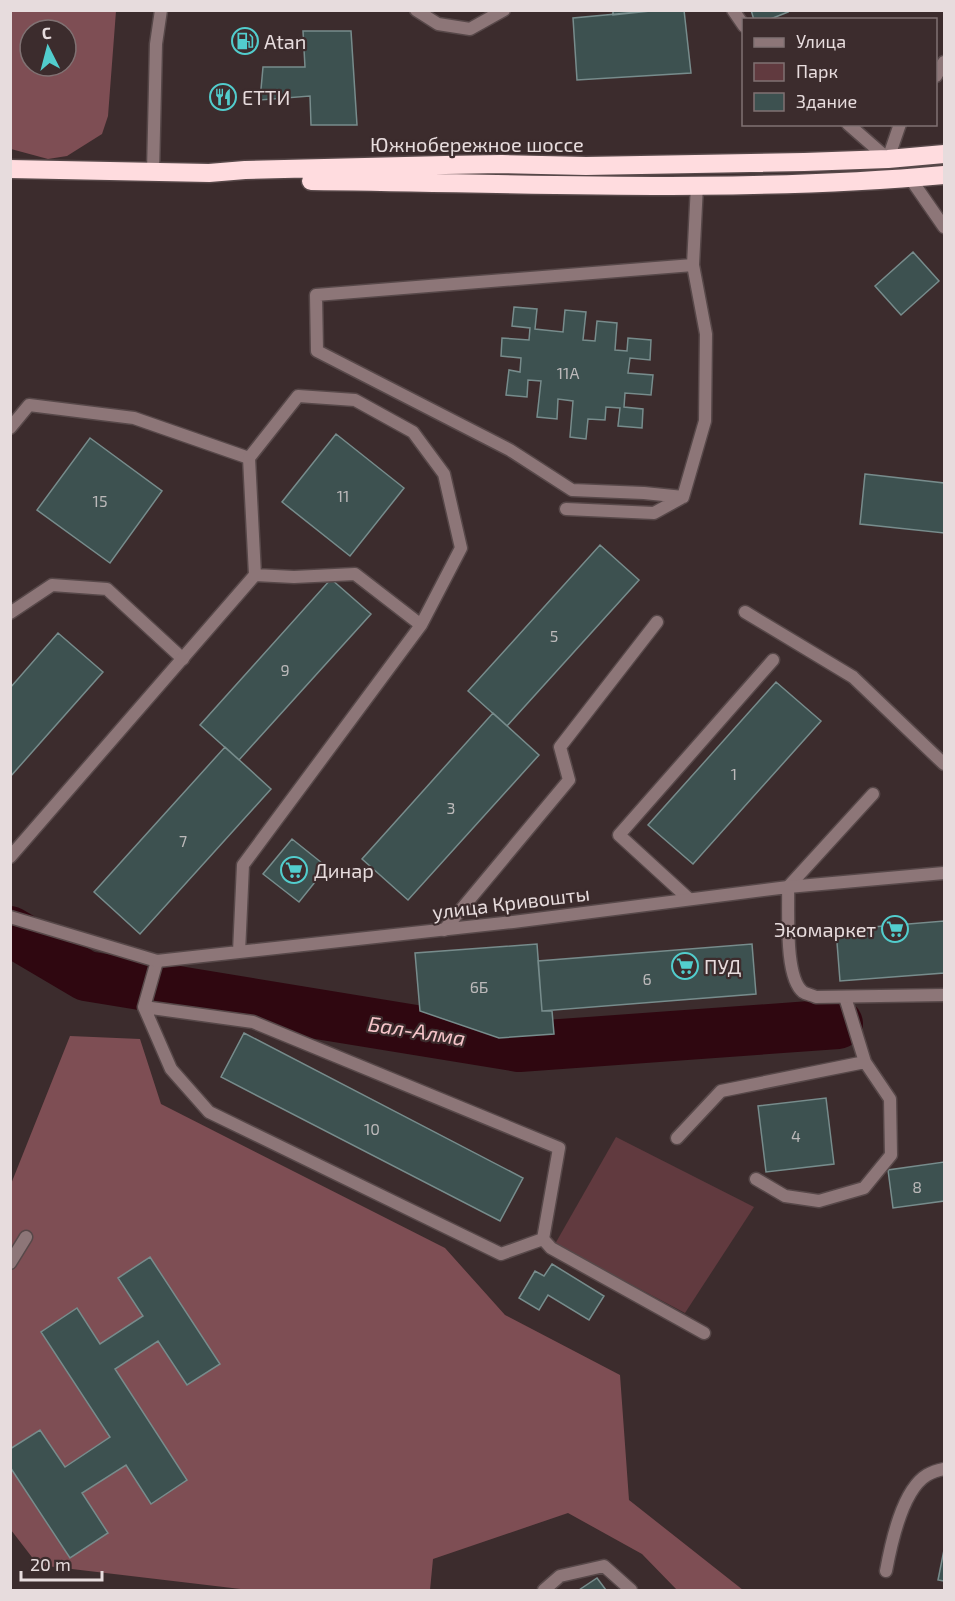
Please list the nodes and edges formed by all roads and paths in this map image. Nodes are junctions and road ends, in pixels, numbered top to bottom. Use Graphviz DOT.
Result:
graph roads {
  1 [pos="161,10"];
  2 [pos="416,10"];
  3 [pos="504,10"];
  4 [pos="733,10"];
  5 [pos="742,23"];
  6 [pos="850,126"];
  7 [pos="899,126"];
  8 [pos="945,154"];
  9 [pos="888,159"];
  10 [pos="10,169"];
  11 [pos="153,172"];
  12 [pos="945,175"];
  13 [pos="10,176"];
  14 [pos="204,178"];
  15 [pos="910,178"];
  16 [pos="697,186"];
  17 [pos="945,227"];
  18 [pos="693,265"];
  19 [pos="10,428"];
  20 [pos="249,458"];
  21 [pos="683,497"];
  22 [pos="566,509"];
  23 [pos="255,575"];
  24 [pos="746,612"];
  25 [pos="10,613"];
  26 [pos="657,622"];
  27 [pos="421,624"];
  28 [pos="183,659"];
  29 [pos="773,660"];
  30 [pos="945,764"];
  31 [pos="873,795"];
  32 [pos="10,857"];
  33 [pos="945,873"];
  34 [pos="788,887"];
  35 [pos="689,899"];
  36 [pos="10,917"];
  37 [pos="444,930"];
  38 [pos="239,952"];
  39 [pos="156,962"];
  40 [pos="945,995"];
  41 [pos="845,997"];
  42 [pos="144,1007"];
  43 [pos="865,1062"];
  44 [pos="677,1138"];
  45 [pos="756,1179"];
  46 [pos="26,1237"];
  47 [pos="543,1239"];
  48 [pos="10,1263"];
  49 [pos="704,1333"];
  50 [pos="945,1469"];
  51 [pos="886,1571"];
  52 [pos="544,1590"];
  53 [pos="631,1590"];
  1 -- 11 [label="street"];
  2 -- 3 [label="street"];
  4 -- 5 [label="street"];
  6 -- 9 [label="street"];
  7 -- 9 [label="street"];
  8 -- 9 [label="highway, Южнобережное шоссе"];
  9 -- 14 [label="highway, Южнобережное шоссе"];
  10 -- 11 [label="highway, Южнобережное шоссе"];
  11 -- 14 [label="highway, Южнобережное шоссе"];
  12 -- 15 [label="highway, Южнобережное шоссе"];
  13 -- 14 [label="highway, Южнобережное шоссе"];
  14 -- 16 [label="highway, Южнобережное шоссе"];
  15 -- 16 [label="highway, Южнобережное шоссе"];
  15 -- 17 [label="street"];
  16 -- 18 [label="street"];
  18 -- 21 [label="street"];
  18 -- 21 [label="street"];
  19 -- 20 [label="street"];
  20 -- 23 [label="street"];
  20 -- 27 [label="street"];
  21 -- 22 [label="street"];
  23 -- 27 [label="street"];
  23 -- 28 [label="street"];
  24 -- 30 [label="street"];
  25 -- 28 [label="street"];
  26 -- 37 [label="street"];
  27 -- 38 [label="street"];
  28 -- 32 [label="street"];
  29 -- 35 [label="street"];
  31 -- 34 [label="street"];
  33 -- 34 [label="street, улица Кривошты"];
  34 -- 35 [label="street, улица Кривошты"];
  34 -- 41 [label="street"];
  35 -- 37 [label="street, улица Кривошты"];
  36 -- 39 [label="street, улица Кривошты"];
  37 -- 38 [label="street, улица Кривошты"];
  38 -- 39 [label="street, улица Кривошты"];
  39 -- 42 [label="street"];
  40 -- 41 [label="street"];
  41 -- 43 [label="street"];
  42 -- 47 [label="street"];
  42 -- 47 [label="street"];
  43 -- 44 [label="street"];
  43 -- 45 [label="street"];
  46 -- 48 [label="street"];
  47 -- 49 [label="street"];
  50 -- 51 [label="street"];
  52 -- 53 [label="street"];
}
